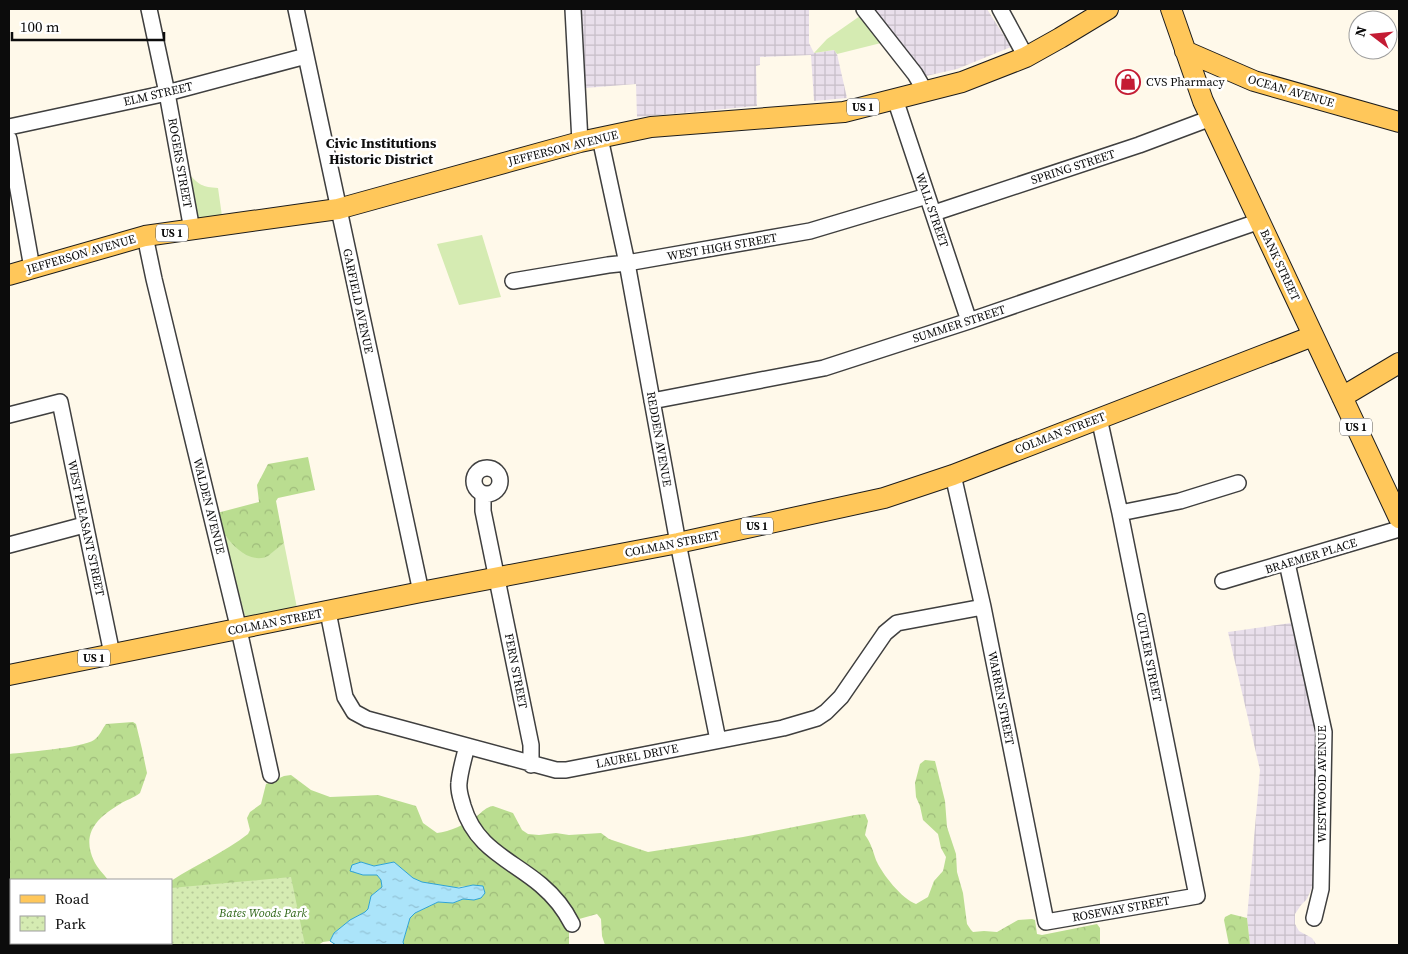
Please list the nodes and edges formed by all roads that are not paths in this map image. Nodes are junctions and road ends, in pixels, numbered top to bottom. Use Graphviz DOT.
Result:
graph roads {
  1 [pos="149,9"];
  2 [pos="296,9"];
  3 [pos="573,9"];
  4 [pos="864,9"];
  5 [pos="1000,9"];
  6 [pos="1108,9"];
  7 [pos="1171,9"];
  8 [pos="1185,51"];
  9 [pos="306,56"];
  10 [pos="1026,56"];
  11 [pos="925,91"];
  12 [pos="167,93"];
  13 [pos="895,99"];
  14 [pos="1211,118"];
  15 [pos="1399,122"];
  16 [pos="9,127"];
  17 [pos="600,138"];
  18 [pos="9,139"];
  19 [pos="580,142"];
  20 [pos="927,196"];
  21 [pos="338,209"];
  22 [pos="934,213"];
  23 [pos="1260,221"];
  24 [pos="192,230"];
  25 [pos="145,236"];
  26 [pos="627,264"];
  27 [pos="32,268"];
  28 [pos="9,275"];
  29 [pos="512,281"];
  30 [pos="969,321"];
  31 [pos="1313,336"];
  32 [pos="1399,363"];
  33 [pos="1342,397"];
  34 [pos="652,401"];
  35 [pos="9,415"];
  36 [pos="1099,418"];
  37 [pos="953,475"];
  38 [pos="1238,483"];
  39 [pos="483,494"];
  40 [pos="1120,514"];
  41 [pos="1399,518"];
  42 [pos="84,525"];
  43 [pos="1399,529"];
  44 [pos="678,544"];
  45 [pos="9,545"];
  46 [pos="1287,563"];
  47 [pos="497,577"];
  48 [pos="1223,581"];
  49 [pos="421,592"];
  50 [pos="983,607"];
  51 [pos="328,612"];
  52 [pos="239,630"];
  53 [pos="112,654"];
  54 [pos="9,675"];
  55 [pos="718,740"];
  56 [pos="467,746"];
  57 [pos="531,764"];
  58 [pos="271,775"];
  59 [pos="1197,896"];
  60 [pos="1314,918"];
  61 [pos="1046,922"];
  62 [pos="572,924"];
  1 -- 12 [label="street, ROGERS STREET"];
  2 -- 9 [label="street, GARFIELD AVENUE"];
  3 -- 19 [label="street"];
  4 -- 11 [label="street"];
  5 -- 10 [label="street"];
  6 -- 10 [label="main road, JEFFERSON AVENUE / US 1"];
  7 -- 8 [label="main road, BANK STREET / US 1"];
  8 -- 14 [label="main road, BANK STREET / US 1"];
  8 -- 15 [label="main road, OCEAN AVENUE"];
  9 -- 12 [label="street, ELM STREET"];
  9 -- 21 [label="street, GARFIELD AVENUE"];
  10 -- 11 [label="main road, JEFFERSON AVENUE / US 1"];
  11 -- 13 [label="main road, JEFFERSON AVENUE / US 1"];
  12 -- 16 [label="street, ELM STREET"];
  12 -- 24 [label="street, ROGERS STREET"];
  13 -- 17 [label="main road, JEFFERSON AVENUE / US 1"];
  13 -- 20 [label="street, WALL STREET"];
  14 -- 22 [label="street, SPRING STREET"];
  14 -- 23 [label="main road, BANK STREET / US 1"];
  17 -- 19 [label="main road, JEFFERSON AVENUE / US 1"];
  17 -- 26 [label="street, REDDEN AVENUE"];
  18 -- 27 [label="street"];
  19 -- 21 [label="main road, JEFFERSON AVENUE / US 1"];
  20 -- 22 [label="street, WALL STREET"];
  20 -- 26 [label="street, WEST HIGH STREET"];
  21 -- 24 [label="main road, JEFFERSON AVENUE / US 1"];
  21 -- 49 [label="street, GARFIELD AVENUE"];
  22 -- 30 [label="street, WALL STREET"];
  23 -- 30 [label="street, SUMMER STREET"];
  23 -- 31 [label="main road, BANK STREET / US 1"];
  24 -- 25 [label="main road, JEFFERSON AVENUE / US 1"];
  25 -- 27 [label="main road, JEFFERSON AVENUE / US 1"];
  25 -- 52 [label="street, WALDEN AVENUE"];
  26 -- 29 [label="street, WEST HIGH STREET"];
  26 -- 34 [label="street, REDDEN AVENUE"];
  27 -- 28 [label="main road, JEFFERSON AVENUE / US 1"];
  30 -- 34 [label="street, SUMMER STREET"];
  31 -- 33 [label="main road, BANK STREET / US 1"];
  31 -- 36 [label="main road, COLMAN STREET / US 1"];
  32 -- 33 [label="main road"];
  33 -- 41 [label="main road, BANK STREET / US 1"];
  34 -- 44 [label="street, REDDEN AVENUE"];
  35 -- 42 [label="street, WEST PLEASANT STREET"];
  36 -- 37 [label="main road, COLMAN STREET / US 1"];
  36 -- 40 [label="street, CUTLER STREET"];
  37 -- 44 [label="main road, COLMAN STREET / US 1"];
  37 -- 50 [label="street, WARREN STREET"];
  38 -- 40 [label="street"];
  39 -- 47 [label="street, FERN STREET"];
  40 -- 59 [label="street, CUTLER STREET"];
  42 -- 45 [label="street"];
  42 -- 53 [label="street, WEST PLEASANT STREET"];
  43 -- 46 [label="street, BRAEMER PLACE"];
  44 -- 47 [label="main road, COLMAN STREET / US 1"];
  44 -- 55 [label="street, REDDEN AVENUE"];
  46 -- 48 [label="street, BRAEMER PLACE"];
  46 -- 60 [label="street, WESTWOOD AVENUE"];
  47 -- 49 [label="main road, COLMAN STREET / US 1"];
  47 -- 57 [label="street, FERN STREET"];
  49 -- 51 [label="main road, COLMAN STREET / US 1"];
  50 -- 55 [label="street, LAUREL DRIVE"];
  50 -- 61 [label="street, WARREN STREET"];
  51 -- 52 [label="main road, COLMAN STREET / US 1"];
  51 -- 56 [label="street, LAUREL DRIVE"];
  52 -- 53 [label="main road, COLMAN STREET / US 1"];
  52 -- 58 [label="street, WALDEN AVENUE"];
  53 -- 54 [label="main road, COLMAN STREET / US 1"];
  55 -- 57 [label="street, LAUREL DRIVE"];
  56 -- 57 [label="street, LAUREL DRIVE"];
  56 -- 62 [label="street"];
  59 -- 61 [label="street, ROSEWAY STREET"];
}
